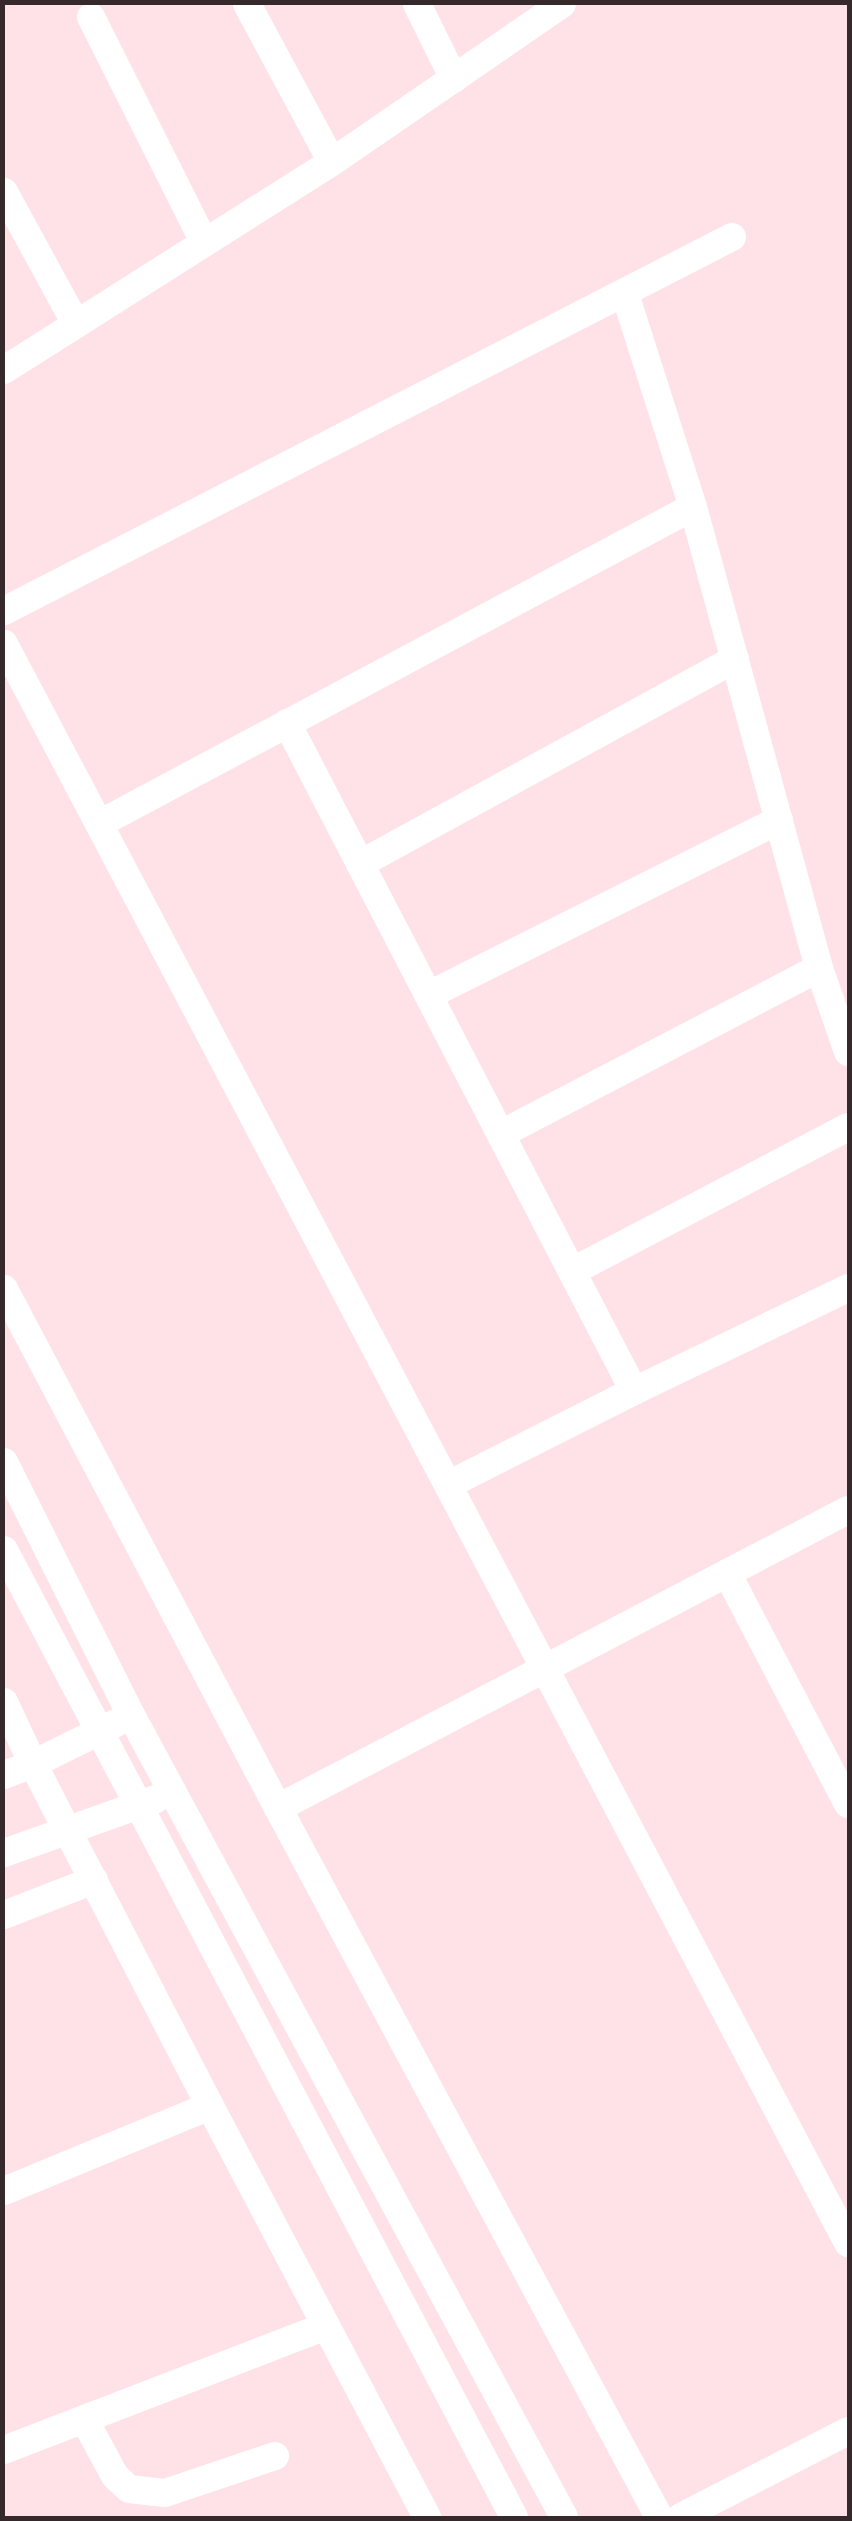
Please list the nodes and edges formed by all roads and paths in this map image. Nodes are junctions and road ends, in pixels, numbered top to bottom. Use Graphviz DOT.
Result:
graph roads {
  1 [pos="247,4"];
  2 [pos="417,4"];
  3 [pos="562,4"];
  4 [pos="92,17"];
  5 [pos="454,79"];
  6 [pos="332,162"];
  7 [pos="4,192"];
  8 [pos="732,237"];
  9 [pos="204,242"];
  10 [pos="625,294"];
  11 [pos="76,324"];
  12 [pos="4,370"];
  13 [pos="693,507"];
  14 [pos="4,611"];
  15 [pos="4,644"];
  16 [pos="735,659"];
  17 [pos="288,723"];
  18 [pos="779,820"];
  19 [pos="99,824"];
  20 [pos="360,864"];
  21 [pos="820,968"];
  22 [pos="429,995"];
  23 [pos="848,1052"];
  24 [pos="848,1127"];
  25 [pos="501,1134"];
  26 [pos="573,1271"];
  27 [pos="848,1288"];
  28 [pos="4,1289"];
  29 [pos="634,1391"];
  30 [pos="4,1462"];
  31 [pos="448,1485"];
  32 [pos="848,1510"];
  33 [pos="4,1550"];
  34 [pos="727,1573"];
  35 [pos="545,1669"];
  36 [pos="4,1702"];
  37 [pos="131,1715"];
  38 [pos="100,1733"];
  39 [pos="33,1764"];
  40 [pos="4,1775"];
  41 [pos="173,1794"];
  42 [pos="848,1801"];
  43 [pos="139,1805"];
  44 [pos="278,1808"];
  45 [pos="67,1829"];
  46 [pos="4,1853"];
  47 [pos="94,1880"];
  48 [pos="4,1915"];
  49 [pos="210,2106"];
  50 [pos="4,2191"];
  51 [pos="848,2243"];
  52 [pos="326,2326"];
  53 [pos="84,2419"];
  54 [pos="848,2431"];
  55 [pos="4,2450"];
  56 [pos="275,2456"];
  57 [pos="427,2517"];
  58 [pos="514,2517"];
  59 [pos="564,2517"];
  60 [pos="659,2517"];
  61 [pos="681,2517"];
  1 -- 6 [label="street"];
  2 -- 5 [label="street"];
  3 -- 5 [label="street"];
  4 -- 9 [label="street"];
  5 -- 6 [label="street"];
  6 -- 9 [label="street"];
  7 -- 11 [label="street"];
  8 -- 10 [label="street"];
  9 -- 11 [label="street"];
  10 -- 13 [label="street"];
  10 -- 14 [label="street"];
  11 -- 12 [label="street"];
  13 -- 16 [label="street"];
  13 -- 17 [label="street"];
  15 -- 19 [label="street"];
  16 -- 18 [label="street"];
  16 -- 20 [label="street"];
  17 -- 19 [label="street"];
  17 -- 20 [label="street"];
  18 -- 21 [label="street"];
  18 -- 22 [label="street"];
  19 -- 31 [label="street"];
  20 -- 22 [label="street"];
  21 -- 23 [label="street"];
  21 -- 25 [label="street"];
  22 -- 25 [label="street"];
  24 -- 26 [label="street"];
  25 -- 26 [label="street"];
  26 -- 29 [label="street"];
  27 -- 29 [label="street"];
  28 -- 44 [label="street"];
  29 -- 31 [label="street"];
  30 -- 37 [label="street"];
  31 -- 35 [label="street"];
  32 -- 34 [label="street"];
  33 -- 38 [label="street"];
  34 -- 35 [label="street"];
  34 -- 42 [label="street"];
  35 -- 44 [label="street"];
  35 -- 51 [label="street"];
  36 -- 39 [label="street"];
  37 -- 38 [label="street"];
  37 -- 41 [label="street"];
  38 -- 39 [label="street"];
  38 -- 43 [label="street"];
  39 -- 40 [label="street"];
  39 -- 45 [label="street"];
  41 -- 43 [label="street"];
  41 -- 59 [label="street"];
  43 -- 45 [label="street"];
  43 -- 58 [label="street"];
  44 -- 60 [label="street"];
  45 -- 46 [label="street"];
  45 -- 47 [label="street"];
  47 -- 48 [label="street"];
  47 -- 49 [label="street"];
  49 -- 50 [label="street"];
  49 -- 52 [label="street"];
  52 -- 53 [label="street"];
  52 -- 57 [label="street"];
  53 -- 55 [label="street"];
  53 -- 56 [label="street"];
  54 -- 61 [label="street"];
}
